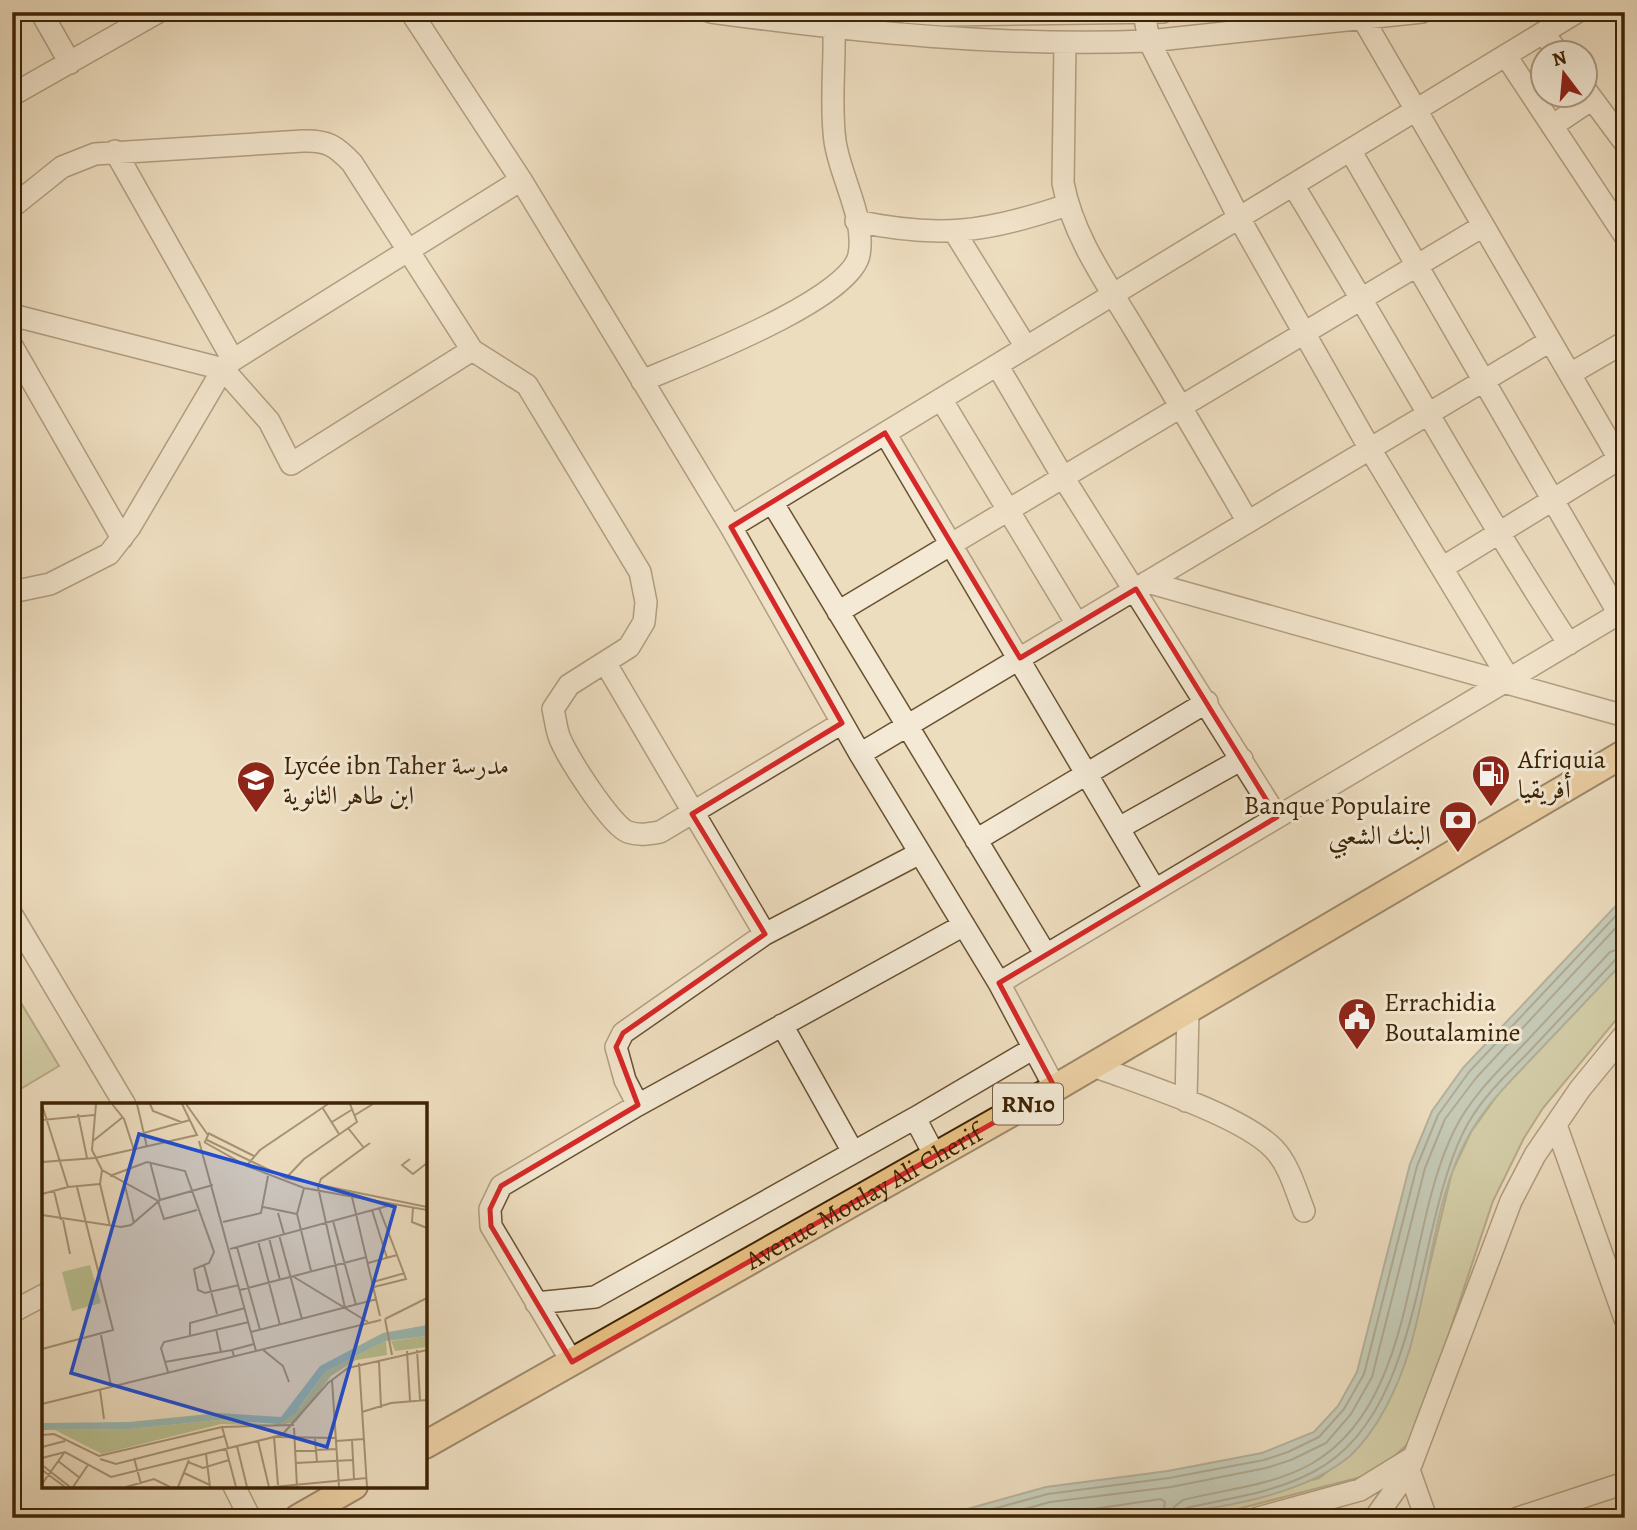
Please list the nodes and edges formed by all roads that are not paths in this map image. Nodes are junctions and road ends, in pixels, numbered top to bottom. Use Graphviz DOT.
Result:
graph roads {
  1 [pos="41,12"];
  2 [pos="158,12"];
  3 [pos="411,12"];
  4 [pos="711,12"];
  5 [pos="904,12"];
  6 [pos="1422,12"];
  7 [pos="1577,12"];
  8 [pos="1150,13"];
  9 [pos="943,14"];
  10 [pos="1361,16"];
  11 [pos="834,29"];
  12 [pos="1543,33"];
  13 [pos="1547,38"];
  14 [pos="1149,41"];
  15 [pos="1065,43"];
  16 [pos="1506,56"];
  17 [pos="70,63"];
  18 [pos="12,95"];
  19 [pos="1598,107"];
  20 [pos="1572,108"];
  21 [pos="1416,110"];
  22 [pos="1552,126"];
  23 [pos="1625,143"];
  24 [pos="1350,150"];
  25 [pos="115,151"];
  26 [pos="521,180"];
  27 [pos="1293,185"];
  28 [pos="1067,205"];
  29 [pos="12,207"];
  30 [pos="1240,218"];
  31 [pos="856,221"];
  32 [pos="1622,225"];
  33 [pos="1483,226"];
  34 [pos="954,231"];
  35 [pos="406,249"];
  36 [pos="1416,267"];
  37 [pos="1114,294"];
  38 [pos="1362,299"];
  39 [pos="12,315"];
  40 [pos="1306,332"];
  41 [pos="1550,341"];
  42 [pos="1625,342"];
  43 [pos="12,346"];
  44 [pos="1026,347"];
  45 [pos="472,350"];
  46 [pos="228,364"];
  47 [pos="997,365"];
  48 [pos="1570,374"];
  49 [pos="642,381"];
  50 [pos="1482,382"];
  51 [pos="941,399"];
  52 [pos="1181,407"];
  53 [pos="1429,414"];
  54 [pos="885,433"];
  55 [pos="1370,449"];
  56 [pos="1622,464"];
  57 [pos="1063,477"];
  58 [pos="1553,500"];
  59 [pos="772,502"];
  60 [pos="1009,510"];
  61 [pos="1248,522"];
  62 [pos="731,527"];
  63 [pos="1497,534"];
  64 [pos="121,538"];
  65 [pos="951,544"];
  66 [pos="1442,568"];
  67 [pos="1142,586"];
  68 [pos="12,592"];
  69 [pos="838,612"];
  70 [pos="1622,612"];
  71 [pos="1077,624"];
  72 [pos="1569,644"];
  73 [pos="1020,658"];
  74 [pos="606,664"];
  75 [pos="1505,681"];
  76 [pos="1207,702"];
  77 [pos="1625,716"];
  78 [pos="842,723"];
  79 [pos="907,726"];
  80 [pos="1625,753"];
  81 [pos="860,754"];
  82 [pos="1242,759"];
  83 [pos="1087,774"];
  84 [pos="692,814"];
  85 [pos="1277,817"];
  86 [pos="1119,828"];
  87 [pos="976,840"];
  88 [pos="920,853"];
  89 [pos="1155,890"];
  90 [pos="12,915"];
  91 [pos="964,925"];
  92 [pos="765,934"];
  93 [pos="1046,955"];
  94 [pos="999,984"];
  95 [pos="1188,1011"];
  96 [pos="782,1025"];
  97 [pos="1625,1034"];
  98 [pos="1034,1048"];
  99 [pos="1091,1065"];
  100 [pos="1055,1088"];
  101 [pos="1186,1101"];
  102 [pos="124,1103"];
  103 [pos="638,1105"];
  104 [pos="915,1118"];
  105 [pos="1556,1125"];
  106 [pos="853,1152"];
  107 [pos="935,1156"];
  108 [pos="1304,1211"];
  109 [pos="42,1296"];
  110 [pos="536,1303"];
  111 [pos="12,1312"];
  112 [pos="1625,1319"];
  113 [pos="572,1362"];
  114 [pos="427,1444"];
  115 [pos="1410,1464"];
  116 [pos="1625,1483"];
  117 [pos="235,1488"];
  118 [pos="350,1488"];
  119 [pos="1556,1512"];
  120 [pos="250,1518"];
  121 [pos="298,1518"];
  122 [pos="1258,1518"];
  123 [pos="1375,1518"];
  124 [pos="1426,1518"];
  125 [pos="1518,1518"];
  1 -- 17 [label="street"];
  2 -- 17 [label="street"];
  3 -- 26 [label="street"];
  4 -- 11 [label="street"];
  5 -- 9 [label="street"];
  6 -- 10 [label="street"];
  7 -- 12 [label="street"];
  8 -- 9 [label="street"];
  8 -- 14 [label="street"];
  10 -- 14 [label="street"];
  10 -- 21 [label="street"];
  11 -- 15 [label="street"];
  11 -- 31 [label="street"];
  12 -- 13 [label="street"];
  12 -- 16 [label="street"];
  14 -- 15 [label="street"];
  14 -- 30 [label="street"];
  15 -- 28 [label="street"];
  16 -- 21 [label="street"];
  16 -- 22 [label="street"];
  17 -- 18 [label="street"];
  19 -- 23 [label="street"];
  20 -- 22 [label="street"];
  21 -- 24 [label="street"];
  21 -- 33 [label="street"];
  22 -- 32 [label="street"];
  24 -- 27 [label="street"];
  24 -- 36 [label="street"];
  25 -- 29 [label="street"];
  25 -- 35 [label="street"];
  25 -- 46 [label="street"];
  26 -- 35 [label="street"];
  26 -- 49 [label="street"];
  27 -- 30 [label="street"];
  27 -- 38 [label="street"];
  28 -- 34 [label="street"];
  28 -- 37 [label="street"];
  30 -- 37 [label="street"];
  30 -- 40 [label="street"];
  31 -- 34 [label="street"];
  31 -- 49 [label="street"];
  33 -- 36 [label="street"];
  33 -- 41 [label="street"];
  34 -- 44 [label="street"];
  35 -- 45 [label="street"];
  35 -- 46 [label="street"];
  36 -- 38 [label="street"];
  36 -- 50 [label="street"];
  37 -- 44 [label="street"];
  37 -- 52 [label="street"];
  38 -- 40 [label="street"];
  38 -- 53 [label="street"];
  39 -- 46 [label="street"];
  40 -- 52 [label="street"];
  40 -- 55 [label="street"];
  41 -- 48 [label="street"];
  41 -- 50 [label="street"];
  42 -- 48 [label="street"];
  43 -- 64 [label="street"];
  44 -- 47 [label="street"];
  45 -- 46 [label="street"];
  45 -- 74 [label="street"];
  46 -- 64 [label="street"];
  47 -- 51 [label="street"];
  47 -- 57 [label="street"];
  48 -- 56 [label="street"];
  49 -- 62 [label="street"];
  50 -- 53 [label="street"];
  50 -- 58 [label="street"];
  51 -- 54 [label="street"];
  51 -- 60 [label="street"];
  52 -- 57 [label="street"];
  52 -- 61 [label="street"];
  53 -- 55 [label="street"];
  53 -- 63 [label="street"];
  54 -- 59 [label="street"];
  54 -- 65 [label="street"];
  55 -- 61 [label="street"];
  55 -- 66 [label="street"];
  56 -- 58 [label="street"];
  57 -- 60 [label="street"];
  57 -- 67 [label="street"];
  58 -- 63 [label="street"];
  58 -- 70 [label="street"];
  59 -- 62 [label="street"];
  59 -- 69 [label="street"];
  60 -- 65 [label="street"];
  60 -- 71 [label="street"];
  61 -- 67 [label="street"];
  62 -- 78 [label="street"];
  63 -- 66 [label="street"];
  63 -- 72 [label="street"];
  64 -- 68 [label="street"];
  65 -- 69 [label="street"];
  65 -- 73 [label="street"];
  66 -- 75 [label="street"];
  67 -- 71 [label="street"];
  67 -- 75 [label="street"];
  67 -- 76 [label="street"];
  69 -- 79 [label="street"];
  70 -- 72 [label="street"];
  71 -- 73 [label="street"];
  72 -- 75 [label="street"];
  73 -- 79 [label="street"];
  73 -- 83 [label="street"];
  74 -- 84 [label="street"];
  74 -- 84 [label="street"];
  75 -- 77 [label="street"];
  75 -- 85 [label="street"];
  76 -- 82 [label="street"];
  76 -- 83 [label="street"];
  78 -- 81 [label="street"];
  78 -- 84 [label="street"];
  79 -- 81 [label="street"];
  79 -- 87 [label="street"];
  80 -- 95 [label="main road, Avenue Moulay Ali Cherif / RN10"];
  81 -- 88 [label="street"];
  82 -- 85 [label="street"];
  82 -- 86 [label="street"];
  83 -- 86 [label="street"];
  83 -- 87 [label="street"];
  84 -- 92 [label="street"];
  85 -- 89 [label="street"];
  86 -- 89 [label="street"];
  87 -- 93 [label="street"];
  88 -- 91 [label="street"];
  88 -- 92 [label="street"];
  89 -- 93 [label="street"];
  90 -- 102 [label="street"];
  91 -- 94 [label="street"];
  91 -- 96 [label="street"];
  92 -- 103 [label="street"];
  93 -- 94 [label="street"];
  94 -- 98 [label="street"];
  95 -- 99 [label="main road, Avenue Moulay Ali Cherif / RN10"];
  95 -- 101 [label="street"];
  96 -- 103 [label="street"];
  96 -- 106 [label="street"];
  97 -- 105 [label="street"];
  98 -- 100 [label="street"];
  98 -- 104 [label="street"];
  99 -- 100 [label="main road, Avenue Moulay Ali Cherif / RN10"];
  99 -- 101 [label="street"];
  100 -- 107 [label="main road, Avenue Moulay Ali Cherif / RN10"];
  101 -- 108 [label="street"];
  103 -- 110 [label="street"];
  104 -- 106 [label="street"];
  104 -- 107 [label="street"];
  105 -- 112 [label="street"];
  105 -- 115 [label="street"];
  106 -- 110 [label="street"];
  107 -- 113 [label="main road, Avenue Moulay Ali Cherif / RN10"];
  109 -- 111 [label="street"];
  110 -- 113 [label="street"];
  113 -- 114 [label="main road, Avenue Moulay Ali Cherif / RN10"];
  115 -- 122 [label="street"];
  115 -- 123 [label="street"];
  115 -- 124 [label="street"];
  116 -- 119 [label="street"];
  117 -- 120 [label="street"];
  118 -- 121 [label="main road"];
  119 -- 125 [label="street"];
}
